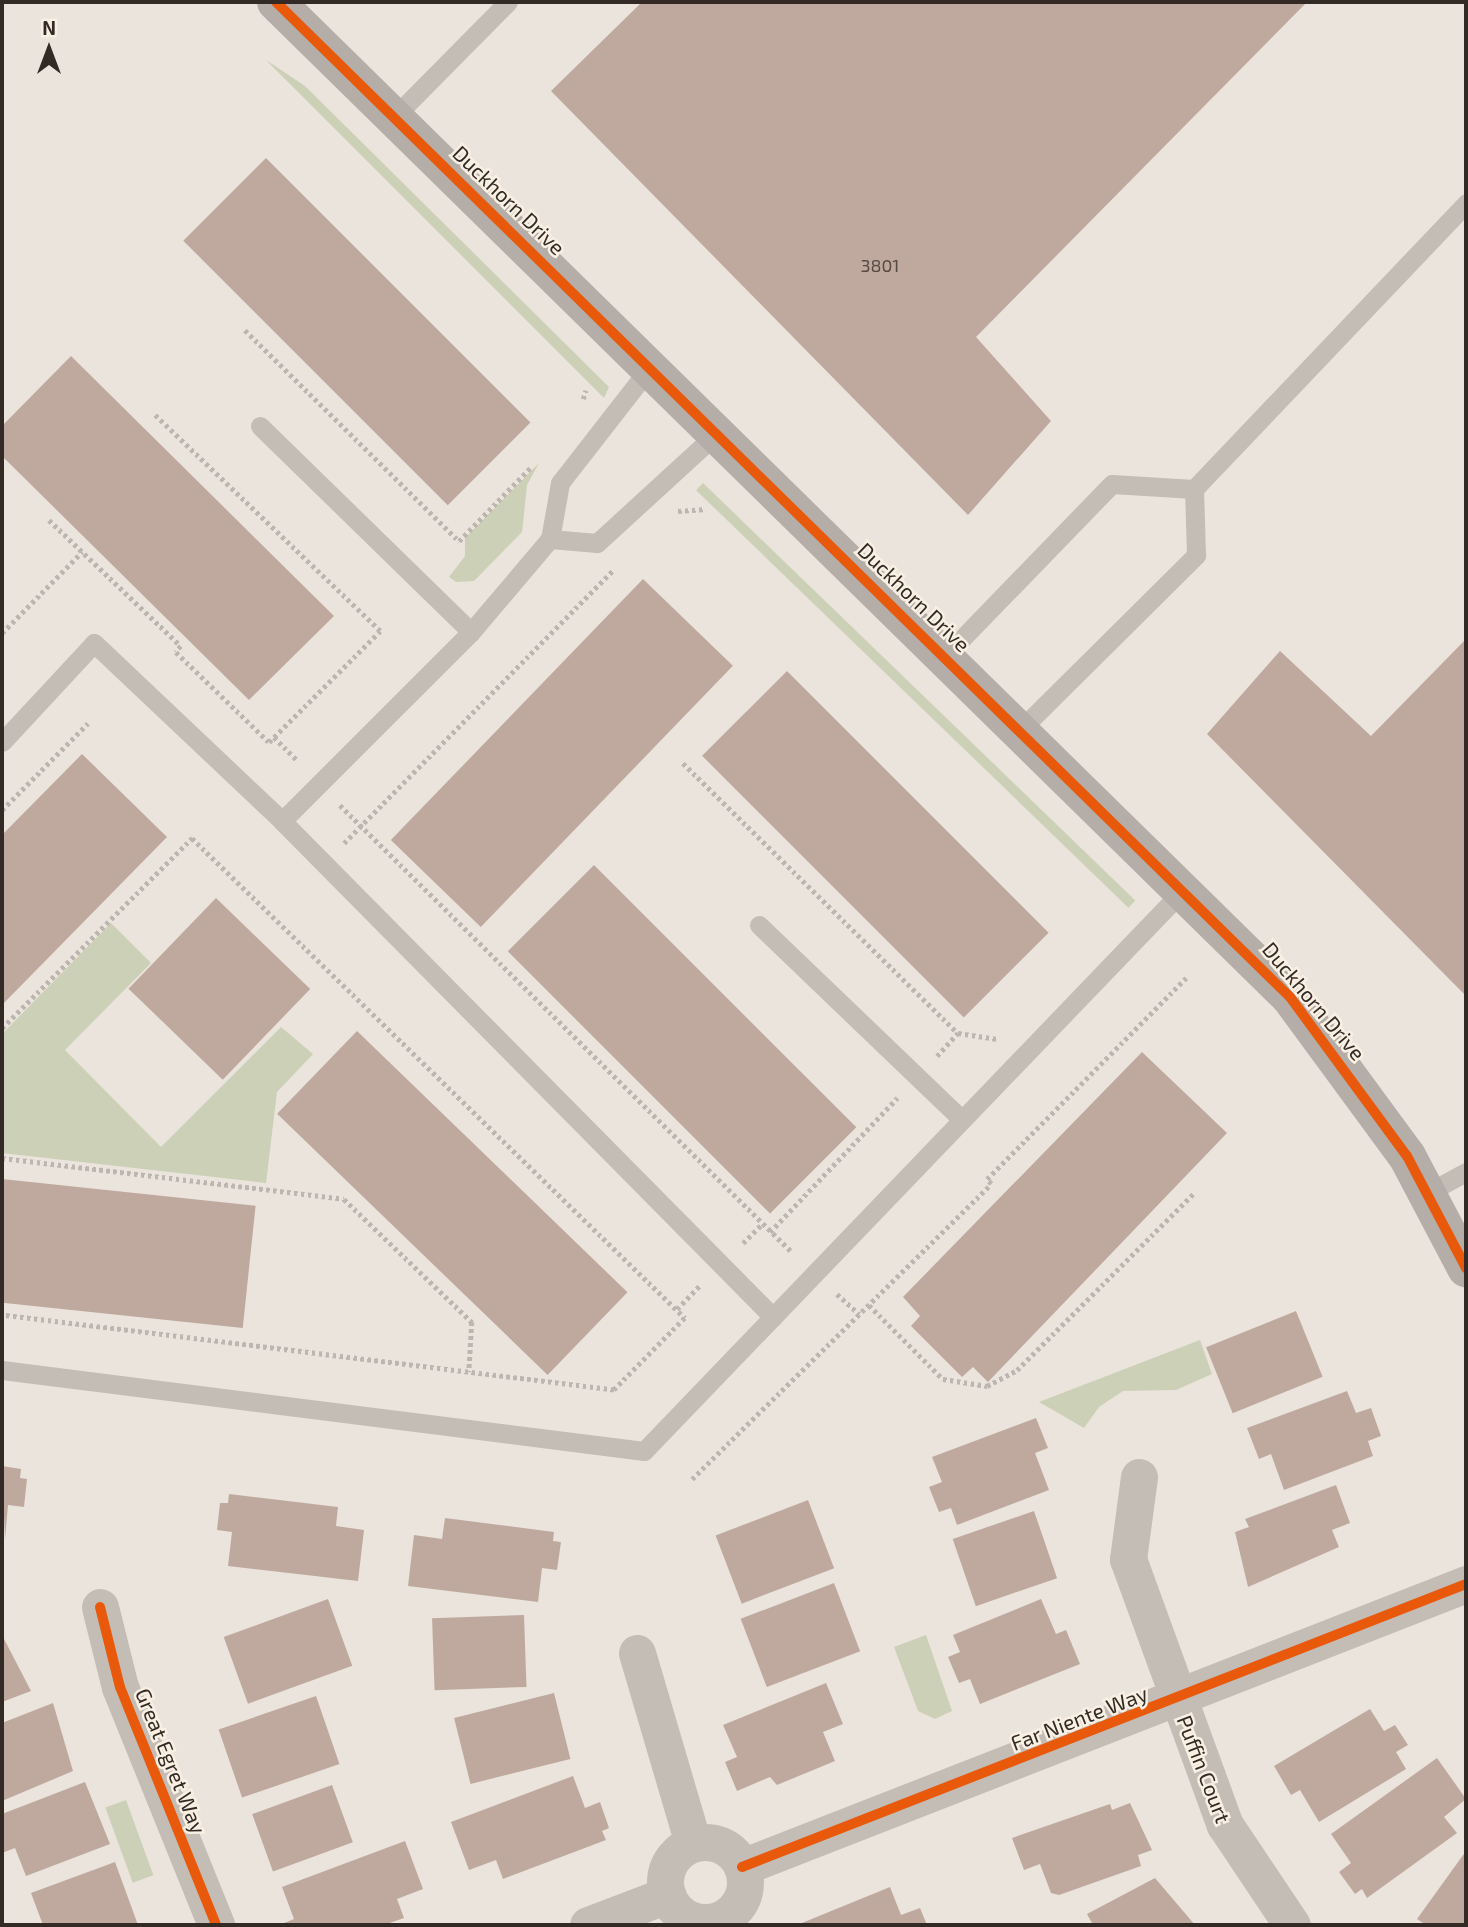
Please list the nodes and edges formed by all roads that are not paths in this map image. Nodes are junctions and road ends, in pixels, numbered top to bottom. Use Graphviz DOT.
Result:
graph roads {
  1 [pos="276,2"];
  2 [pos="508,2"];
  3 [pos="396,115"];
  4 [pos="1466,203"];
  5 [pos="651,366"];
  6 [pos="260,426"];
  7 [pos="718,432"];
  8 [pos="1194,489"];
  9 [pos="550,539"];
  10 [pos="471,632"];
  11 [pos="946,655"];
  12 [pos="1021,729"];
  13 [pos="2,742"];
  14 [pos="282,821"];
  15 [pos="1184,889"];
  16 [pos="759,925"];
  17 [pos="962,1120"];
  18 [pos="1466,1172"];
  19 [pos="1427,1193"];
  20 [pos="1466,1268"];
  21 [pos="773,1317"];
  22 [pos="2,1370"];
  23 [pos="1139,1477"];
  24 [pos="1466,1584"];
  25 [pos="100,1607"];
  26 [pos="637,1653"];
  27 [pos="1177,1702"];
  28 [pos="692,1843"];
  29 [pos="742,1867"];
  30 [pos="667,1895"];
  31 [pos="719,1922"];
  32 [pos="216,1925"];
  33 [pos="588,1925"];
  34 [pos="1292,1925"];
  1 -- 3 [label="street, Duckhorn Drive"];
  2 -- 3 [label="lane"];
  3 -- 5 [label="street, Duckhorn Drive"];
  4 -- 8 [label="lane"];
  5 -- 7 [label="street, Duckhorn Drive"];
  5 -- 9 [label="lane"];
  6 -- 10 [label="lane"];
  7 -- 9 [label="lane"];
  7 -- 11 [label="street, Duckhorn Drive"];
  8 -- 11 [label="lane"];
  8 -- 12 [label="lane"];
  9 -- 10 [label="lane"];
  10 -- 14 [label="lane"];
  11 -- 12 [label="street, Duckhorn Drive"];
  12 -- 15 [label="street, Duckhorn Drive"];
  13 -- 14 [label="lane"];
  14 -- 21 [label="lane"];
  15 -- 17 [label="lane"];
  15 -- 19 [label="street, Duckhorn Drive"];
  16 -- 17 [label="lane"];
  17 -- 21 [label="lane"];
  18 -- 19 [label="lane"];
  19 -- 20 [label="street, Duckhorn Drive"];
  21 -- 22 [label="lane"];
  23 -- 27 [label="street, Puffin Court"];
  24 -- 27 [label="street, Far Niente Way"];
  25 -- 32 [label="street, Great Egret Way"];
  26 -- 28 [label="street"];
  27 -- 29 [label="street, Far Niente Way"];
  27 -- 34 [label="street, Puffin Court"];
  28 -- 29 [label="street"];
  28 -- 30 [label="street"];
  29 -- 31 [label="street"];
  30 -- 31 [label="street"];
  30 -- 33 [label="street"];
}
